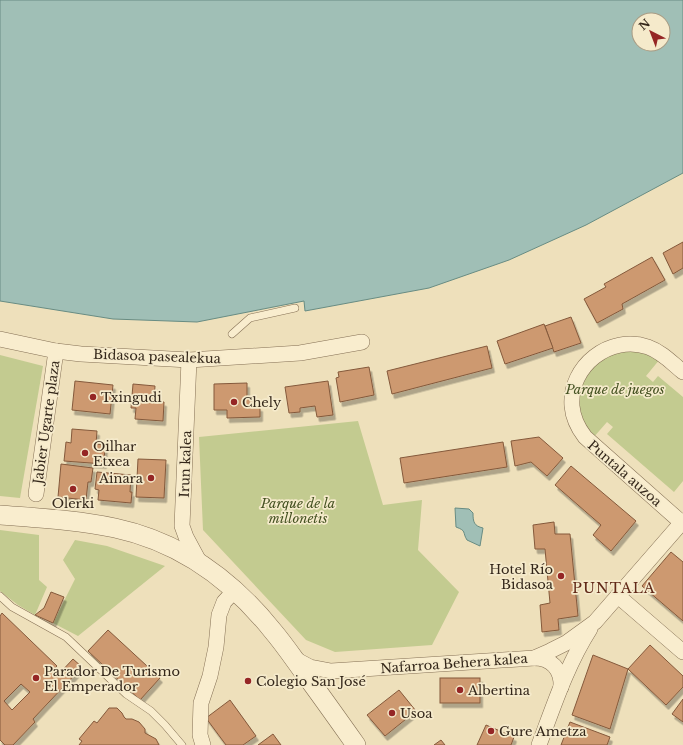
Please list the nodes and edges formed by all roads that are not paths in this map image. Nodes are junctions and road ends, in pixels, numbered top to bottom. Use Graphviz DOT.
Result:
graph roads {
  1 [pos="295,308"];
  2 [pos="232,334"];
  3 [pos="0,340"];
  4 [pos="362,342"];
  5 [pos="56,351"];
  6 [pos="189,360"];
  7 [pos="683,372"];
  8 [pos="36,494"];
  9 [pos="0,515"];
  10 [pos="682,522"];
  11 [pos="200,563"];
  12 [pos="236,590"];
  13 [pos="618,596"];
  14 [pos="2,598"];
  15 [pos="595,622"];
  16 [pos="683,652"];
  17 [pos="293,657"];
  18 [pos="534,658"];
  19 [pos="561,687"];
  20 [pos="182,745"];
  21 [pos="203,745"];
  22 [pos="356,745"];
  23 [pos="539,745"];
  1 -- 2 [label="lane"];
  3 -- 5 [label="street, Bidasoa pasealekua"];
  4 -- 6 [label="street, Bidasoa pasealekua"];
  5 -- 6 [label="street, Bidasoa pasealekua"];
  5 -- 8 [label="street, Jabier Ugarte plaza"];
  6 -- 11 [label="street, Irun kalea"];
  7 -- 10 [label="street, Puntala auzoa"];
  9 -- 11 [label="street"];
  10 -- 13 [label="street, Nafarroa Behera kalea"];
  11 -- 12 [label="street"];
  12 -- 17 [label="street"];
  12 -- 21 [label="street"];
  13 -- 15 [label="street, Nafarroa Behera kalea"];
  13 -- 16 [label="street"];
  14 -- 20 [label="lane"];
  15 -- 18 [label="street, Nafarroa Behera kalea"];
  15 -- 19 [label="street"];
  17 -- 18 [label="street, Nafarroa Behera kalea"];
  17 -- 22 [label="street"];
  18 -- 19 [label="street"];
  19 -- 23 [label="street"];
}
